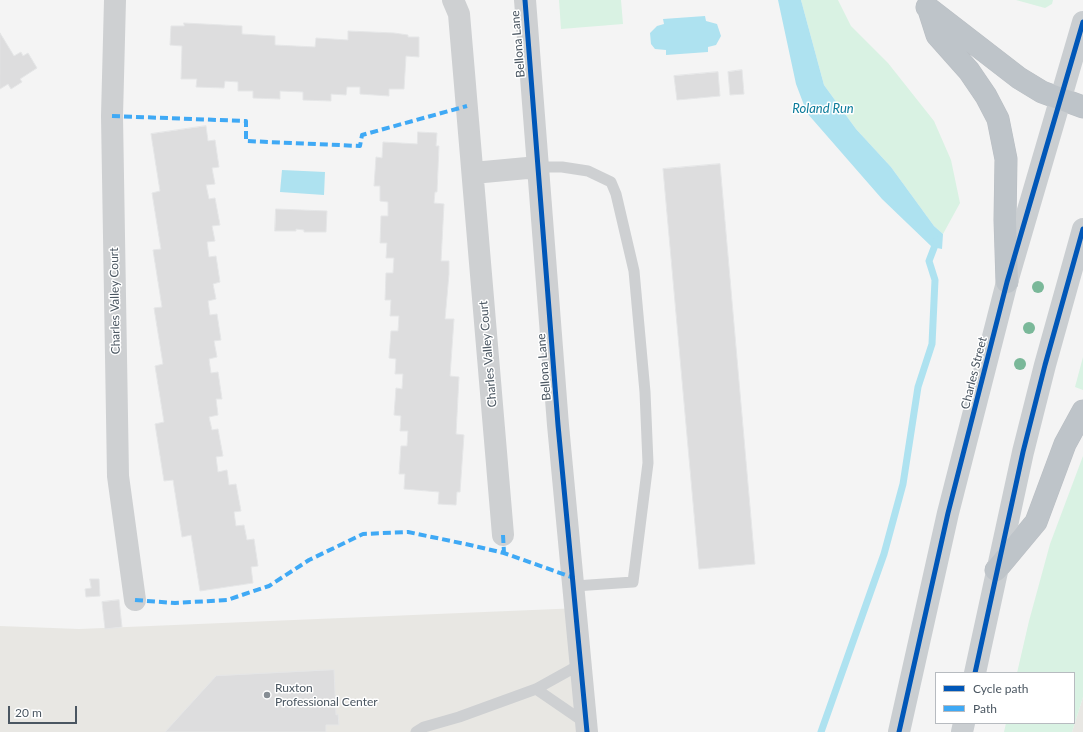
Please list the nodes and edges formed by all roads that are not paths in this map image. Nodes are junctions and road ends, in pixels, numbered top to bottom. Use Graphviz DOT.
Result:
graph roads {
  1 [pos="115,0"];
  2 [pos="453,0"];
  3 [pos="525,0"];
  4 [pos="925,5"];
  5 [pos="1083,22"];
  6 [pos="1060,100"];
  7 [pos="1083,107"];
  8 [pos="538,168"];
  9 [pos="473,173"];
  10 [pos="1083,230"];
  11 [pos="1007,282"];
  12 [pos="1083,411"];
  13 [pos="503,535"];
  14 [pos="996,570"];
  15 [pos="575,586"];
  16 [pos="135,600"];
  17 [pos="581,664"];
  18 [pos="974,672"];
  19 [pos="536,689"];
  20 [pos="587,728"];
  21 [pos="416,732"];
  22 [pos="899,732"];
  1 -- 16 [label="street, Charles Valley Court"];
  2 -- 9 [label="street, Charles Valley Court"];
  3 -- 8 [label="street, Bellona Lane"];
  4 -- 6 [label="highway"];
  4 -- 11 [label="highway"];
  5 -- 6 [label="main road, Charles Street"];
  6 -- 7 [label="highway"];
  6 -- 11 [label="main road, Charles Street"];
  8 -- 9 [label="street"];
  8 -- 15 [label="street, Bellona Lane"];
  8 -- 15 [label="lane"];
  9 -- 13 [label="street, Charles Valley Court"];
  10 -- 14 [label="main road"];
  11 -- 22 [label="main road, Charles Street"];
  12 -- 14 [label="highway"];
  14 -- 18 [label="main road"];
  15 -- 17 [label="street, Bellona Lane"];
  17 -- 19 [label="lane"];
  17 -- 20 [label="street, Bellona Lane"];
  19 -- 20 [label="lane"];
  19 -- 21 [label="lane"];
}
